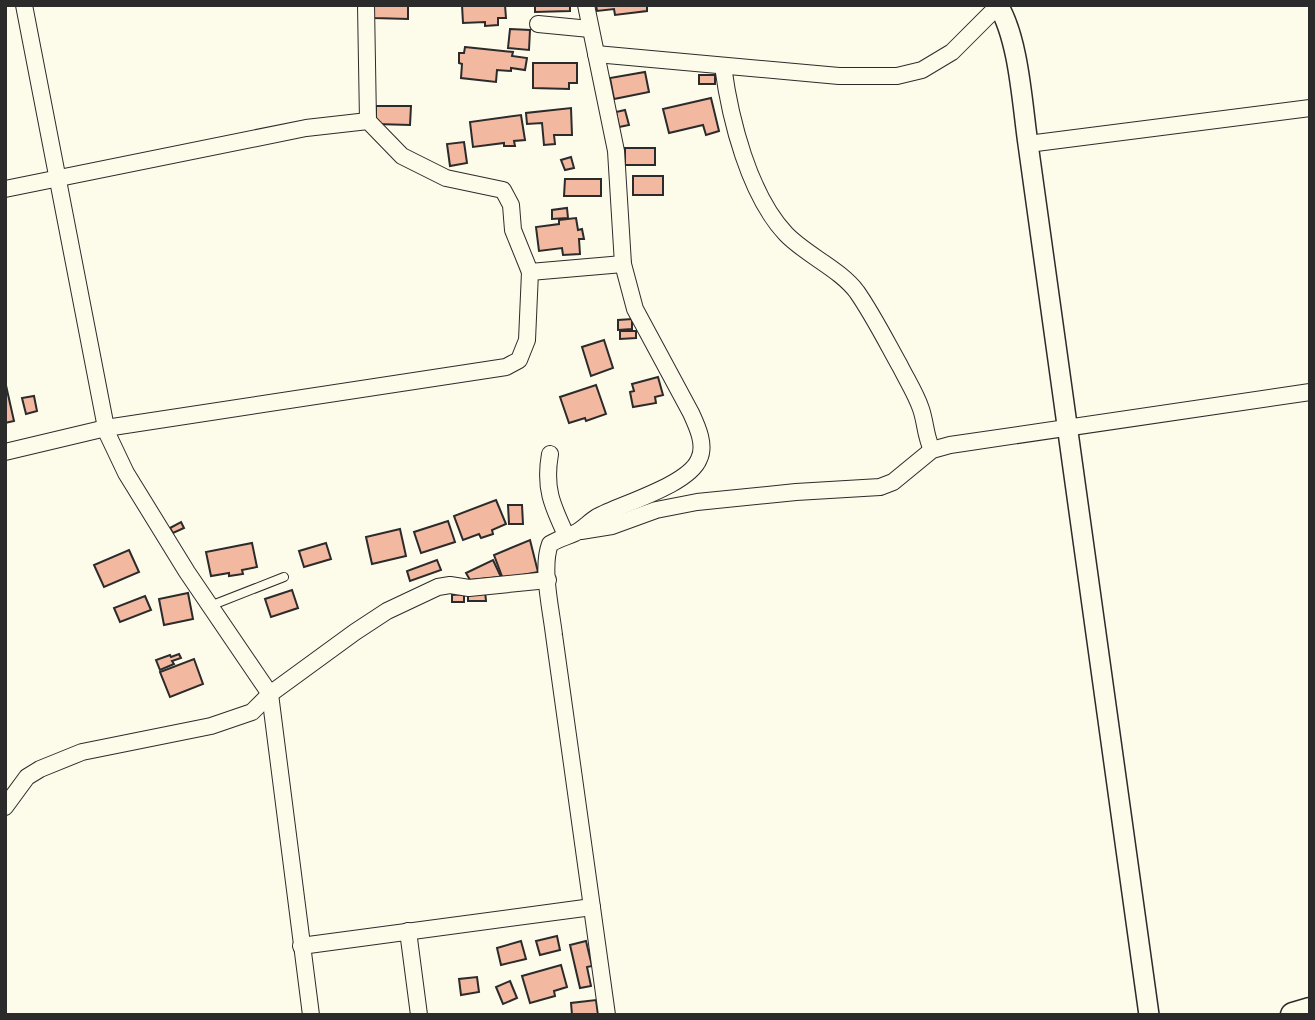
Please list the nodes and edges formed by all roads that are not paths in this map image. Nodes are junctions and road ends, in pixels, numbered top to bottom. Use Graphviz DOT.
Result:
graph roads {
  1 [pos="24,5"];
  2 [pos="366,5"];
  3 [pos="586,5"];
  4 [pos="998,5"];
  5 [pos="538,24"];
  6 [pos="590,29"];
  7 [pos="596,54"];
  8 [pos="723,66"];
  9 [pos="1310,108"];
  10 [pos="368,121"];
  11 [pos="1028,144"];
  12 [pos="57,180"];
  13 [pos="5,189"];
  14 [pos="623,264"];
  15 [pos="530,272"];
  16 [pos="1310,392"];
  17 [pos="1067,427"];
  18 [pos="106,428"];
  19 [pos="932,450"];
  20 [pos="5,452"];
  21 [pos="550,454"];
  22 [pos="571,534"];
  23 [pos="284,577"];
  24 [pos="548,580"];
  25 [pos="210,606"];
  26 [pos="270,694"];
  27 [pos="7,798"];
  28 [pos="592,907"];
  29 [pos="408,932"];
  30 [pos="301,946"];
  31 [pos="1310,1010"];
  32 [pos="311,1015"];
  33 [pos="419,1015"];
  34 [pos="607,1015"];
  35 [pos="1149,1015"];
  36 [pos="1293,1015"];
  1 -- 12 [label="street"];
  2 -- 10 [label="street"];
  3 -- 6 [label="street"];
  4 -- 8 [label="street"];
  4 -- 11 [label="street"];
  5 -- 6 [label="street"];
  6 -- 7 [label="street"];
  7 -- 8 [label="street"];
  7 -- 14 [label="street"];
  8 -- 19 [label="street"];
  9 -- 11 [label="street"];
  10 -- 12 [label="street"];
  10 -- 15 [label="street"];
  11 -- 17 [label="street"];
  12 -- 13 [label="street"];
  12 -- 18 [label="street"];
  14 -- 15 [label="street"];
  14 -- 22 [label="street"];
  15 -- 18 [label="street"];
  16 -- 17 [label="street"];
  17 -- 19 [label="street"];
  17 -- 35 [label="street"];
  18 -- 20 [label="street"];
  18 -- 25 [label="street"];
  19 -- 22 [label="street"];
  21 -- 22 [label="street"];
  22 -- 24 [label="street"];
  23 -- 25 [label="lane"];
  24 -- 26 [label="street"];
  24 -- 28 [label="street"];
  25 -- 26 [label="street"];
  26 -- 27 [label="street"];
  26 -- 30 [label="street"];
  28 -- 29 [label="street"];
  28 -- 34 [label="street"];
  29 -- 30 [label="street"];
  29 -- 33 [label="street"];
  30 -- 32 [label="street"];
  31 -- 36 [label="main road"];
}
